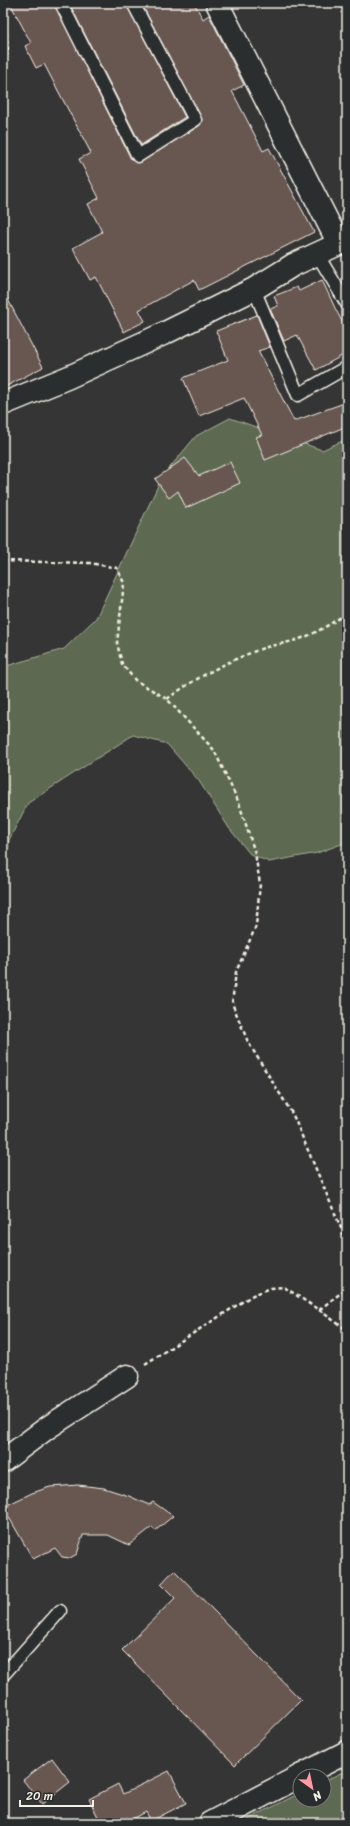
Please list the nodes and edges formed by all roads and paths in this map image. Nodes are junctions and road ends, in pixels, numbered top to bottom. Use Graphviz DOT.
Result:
graph roads {
  1 [pos="61,3"];
  2 [pos="133,3"];
  3 [pos="217,3"];
  4 [pos="3,27"];
  5 [pos="3,59"];
  6 [pos="343,242"];
  7 [pos="317,254"];
  8 [pos="254,289"];
  9 [pos="347,304"];
  10 [pos="347,367"];
  11 [pos="3,404"];
  12 [pos="3,561"];
  13 [pos="347,613"];
  14 [pos="166,699"];
  15 [pos="347,1242"];
  16 [pos="347,1288"];
  17 [pos="319,1310"];
  18 [pos="347,1330"];
  19 [pos="127,1376"];
  20 [pos="3,1461"];
  21 [pos="60,1611"];
  22 [pos="3,1675"];
  23 [pos="347,1752"];
  24 [pos="316,1768"];
  25 [pos="292,1780"];
  26 [pos="210,1823"];
  1 -- 2 [label="lane"];
  3 -- 6 [label="street"];
  4 -- 5 [label="path"];
  6 -- 7 [label="street"];
  7 -- 8 [label="street"];
  7 -- 9 [label="lane"];
  8 -- 10 [label="lane"];
  8 -- 11 [label="street"];
  12 -- 14 [label="path"];
  13 -- 14 [label="path"];
  14 -- 15 [label="path"];
  16 -- 17 [label="path"];
  17 -- 18 [label="path"];
  17 -- 19 [label="path"];
  19 -- 20 [label="street"];
  21 -- 22 [label="lane"];
  23 -- 24 [label="street"];
  25 -- 26 [label="street"];
}
